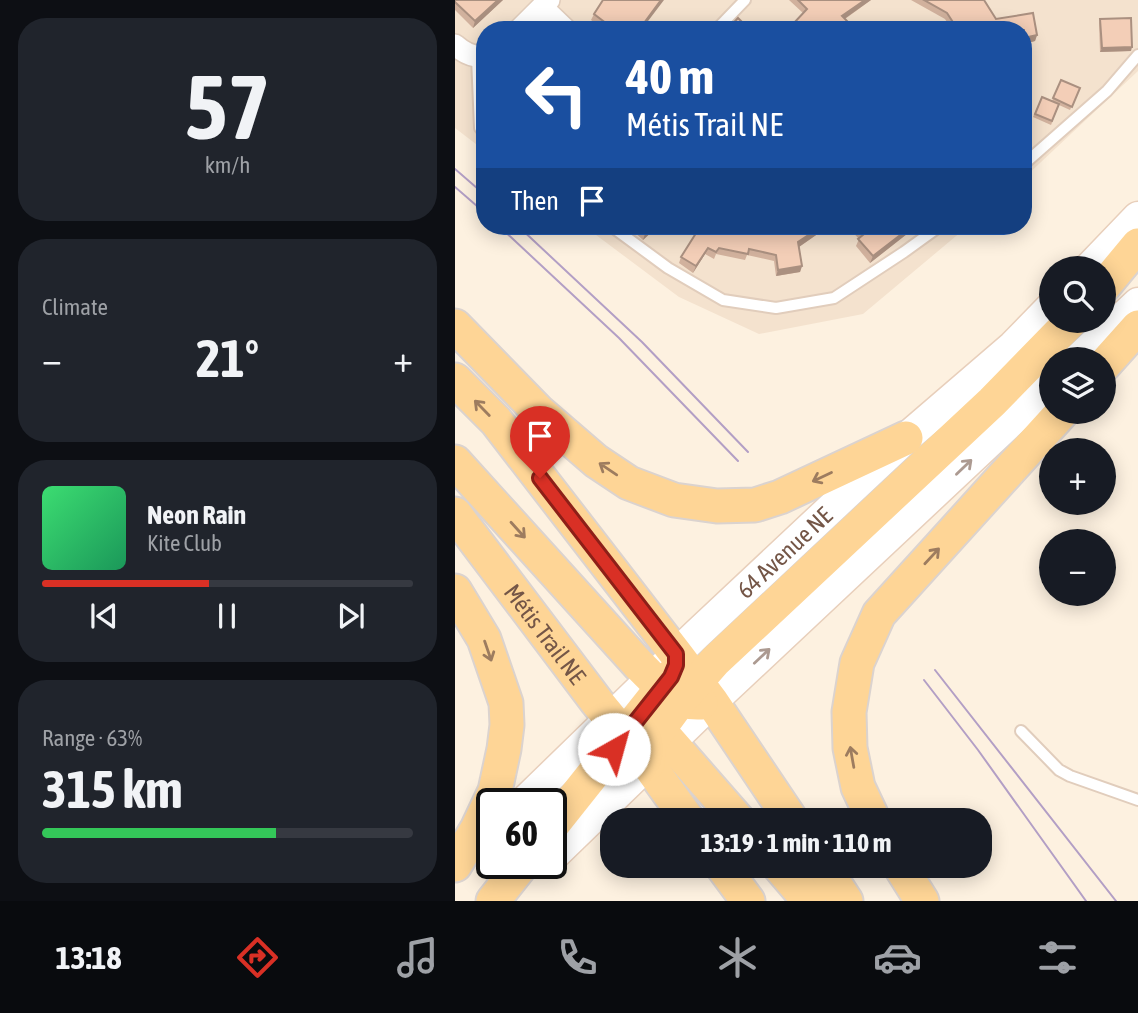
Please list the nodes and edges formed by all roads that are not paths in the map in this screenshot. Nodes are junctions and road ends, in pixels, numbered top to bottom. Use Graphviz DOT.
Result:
graph roads {
  1 [pos="744,0"];
  2 [pos="545,4"];
  3 [pos="528,21"];
  4 [pos="559,21"];
  5 [pos="724,21"];
  6 [pos="455,45"];
  7 [pos="476,54"];
  8 [pos="1138,55"];
  9 [pos="1032,157"];
  10 [pos="1138,218"];
  11 [pos="623,235"];
  12 [pos="928,235"];
  13 [pos="1138,245"];
  14 [pos="1101,256"];
  15 [pos="1116,272"];
  16 [pos="1138,303"];
  17 [pos="1039,319"];
  18 [pos="455,326"];
  19 [pos="1138,327"];
  20 [pos="1059,333"];
  21 [pos="1091,347"];
  22 [pos="1116,352"];
  23 [pos="455,380"];
  24 [pos="1039,394"];
  25 [pos="1051,424"];
  26 [pos="906,438"];
  27 [pos="455,461"];
  28 [pos="455,514"];
  29 [pos="455,592"];
  30 [pos="676,654"];
  31 [pos="680,690"];
  32 [pos="1021,731"];
  33 [pos="641,735"];
  34 [pos="549,788"];
  35 [pos="1138,800"];
  36 [pos="682,808"];
  37 [pos="724,808"];
  38 [pos="781,808"];
  39 [pos="868,808"];
  40 [pos="567,811"];
  41 [pos="567,836"];
  42 [pos="476,850"];
  43 [pos="455,865"];
  44 [pos="455,871"];
  45 [pos="731,878"];
  46 [pos="789,878"];
  47 [pos="831,878"];
  48 [pos="908,878"];
  49 [pos="510,879"];
  50 [pos="531,879"];
  51 [pos="493,901"];
  52 [pos="508,901"];
  53 [pos="748,901"];
  54 [pos="809,901"];
  55 [pos="846,901"];
  56 [pos="922,901"];
  1 -- 5 [label="lane"];
  2 -- 3 [label="street"];
  2 -- 4 [label="street"];
  6 -- 7 [label="street"];
  8 -- 9 [label="lane"];
  10 -- 14 [label="main road"];
  11 -- 12 [label="lane"];
  13 -- 15 [label="main road"];
  16 -- 21 [label="main road"];
  17 -- 26 [label="main road, 64 Avenue NE"];
  26 -- 18 [label="main road, one-way"];
  19 -- 22 [label="main road"];
  20 -- 31 [label="main road"];
  30 -- 23 [label="main road, one-way"];
  31 -- 24 [label="main road, one-way"];
  39 -- 25 [label="main road, one-way"];
  26 -- 30 [label="main road, 64 Avenue NE"];
  27 -- 31 [label="main road, one-way"];
  28 -- 33 [label="main road, Métis Trail NE"];
  29 -- 43 [label="main road, one-way"];
  30 -- 31 [label="main road"];
  31 -- 33 [label="main road"];
  31 -- 33 [label="main road"];
  31 -- 38 [label="main road"];
  32 -- 35 [label="lane"];
  33 -- 34 [label="main road"];
  33 -- 36 [label="main road, Métis Trail NE"];
  33 -- 37 [label="main road"];
  33 -- 40 [label="main road"];
  33 -- 41 [label="main road"];
  42 -- 44 [label="main road"];
  45 -- 53 [label="main road"];
  46 -- 54 [label="main road"];
  47 -- 55 [label="main road"];
  48 -- 56 [label="main road"];
  49 -- 51 [label="main road"];
  50 -- 52 [label="main road"];
}
